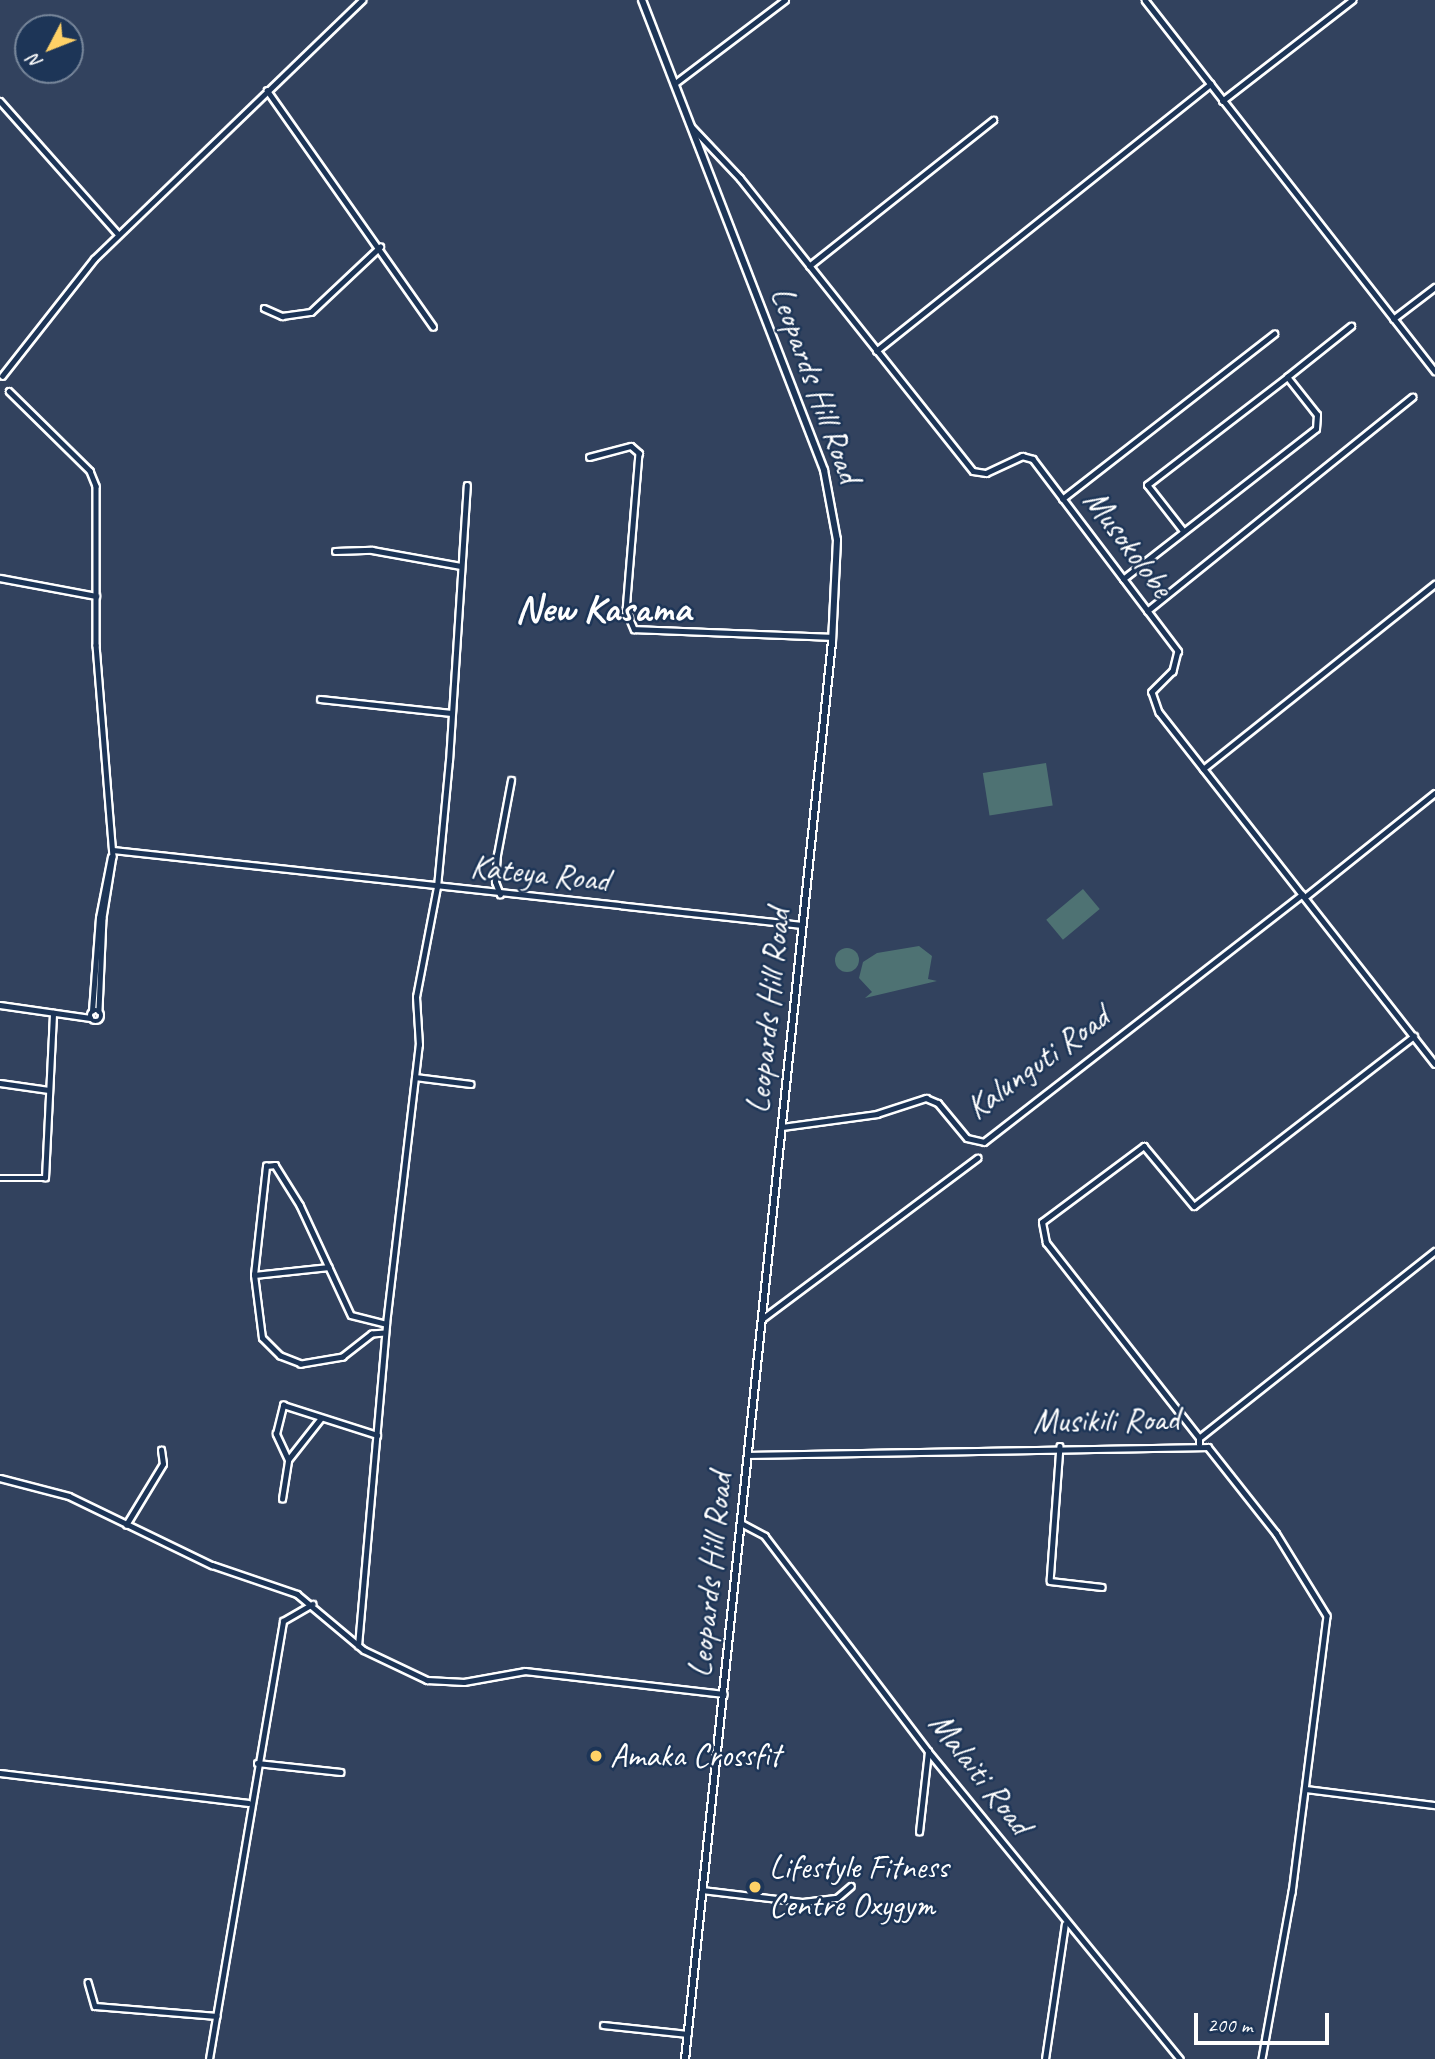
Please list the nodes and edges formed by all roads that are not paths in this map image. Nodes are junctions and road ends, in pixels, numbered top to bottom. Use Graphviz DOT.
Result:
graph roads {
  1 [pos="362,0"];
  2 [pos="642,0"];
  3 [pos="786,0"];
  4 [pos="1145,0"];
  5 [pos="1352,0"];
  6 [pos="674,83"];
  7 [pos="1211,83"];
  8 [pos="267,90"];
  9 [pos="0,100"];
  10 [pos="1222,101"];
  11 [pos="993,120"];
  12 [pos="691,127"];
  13 [pos="118,234"];
  14 [pos="380,247"];
  15 [pos="809,266"];
  16 [pos="1435,287"];
  17 [pos="264,308"];
  18 [pos="1393,319"];
  19 [pos="433,326"];
  20 [pos="1351,326"];
  21 [pos="1274,334"];
  22 [pos="876,351"];
  23 [pos="1435,371"];
  24 [pos="2,376"];
  25 [pos="1287,377"];
  26 [pos="9,391"];
  27 [pos="1412,397"];
  28 [pos="589,457"];
  29 [pos="467,486"];
  30 [pos="1062,499"];
  31 [pos="1183,531"];
  32 [pos="335,551"];
  33 [pos="461,566"];
  34 [pos="0,578"];
  35 [pos="1122,579"];
  36 [pos="1435,584"];
  37 [pos="96,596"];
  38 [pos="1147,611"];
  39 [pos="832,637"];
  40 [pos="320,699"];
  41 [pos="451,713"];
  42 [pos="1203,769"];
  43 [pos="511,780"];
  44 [pos="1435,793"];
  45 [pos="113,853"];
  46 [pos="437,887"];
  47 [pos="501,895"];
  48 [pos="1303,896"];
  49 [pos="802,925"];
  50 [pos="0,1005"];
  51 [pos="92,1011"];
  52 [pos="99,1011"];
  53 [pos="53,1013"];
  54 [pos="90,1018"];
  55 [pos="1414,1036"];
  56 [pos="1435,1064"];
  57 [pos="415,1077"];
  58 [pos="0,1083"];
  59 [pos="471,1084"];
  60 [pos="48,1090"];
  61 [pos="782,1127"];
  62 [pos="977,1158"];
  63 [pos="0,1178"];
  64 [pos="1435,1251"];
  65 [pos="329,1268"];
  66 [pos="254,1275"];
  67 [pos="762,1319"];
  68 [pos="386,1324"];
  69 [pos="385,1333"];
  70 [pos="322,1417"];
  71 [pos="377,1435"];
  72 [pos="1199,1441"];
  73 [pos="1060,1446"];
  74 [pos="161,1450"];
  75 [pos="748,1455"];
  76 [pos="288,1460"];
  77 [pos="0,1478"];
  78 [pos="282,1499"];
  79 [pos="741,1524"];
  80 [pos="126,1525"];
  81 [pos="1102,1587"];
  82 [pos="314,1604"];
  83 [pos="359,1646"];
  84 [pos="724,1694"];
  85 [pos="928,1751"];
  86 [pos="257,1763"];
  87 [pos="341,1772"];
  88 [pos="0,1773"];
  89 [pos="1306,1789"];
  90 [pos="248,1803"];
  91 [pos="1435,1805"];
  92 [pos="919,1832"];
  93 [pos="851,1886"];
  94 [pos="702,1890"];
  95 [pos="1066,1923"];
  96 [pos="88,1982"];
  97 [pos="217,2016"];
  98 [pos="603,2025"];
  99 [pos="689,2035"];
  100 [pos="209,2059"];
  101 [pos="685,2059"];
  102 [pos="1045,2059"];
  103 [pos="1180,2059"];
  104 [pos="1262,2059"];
  1 -- 8 [label="street"];
  2 -- 6 [label="main road, Leopards Hill Road"];
  3 -- 6 [label="street"];
  4 -- 7 [label="street"];
  5 -- 10 [label="street"];
  6 -- 12 [label="main road, Leopards Hill Road"];
  7 -- 10 [label="street"];
  7 -- 22 [label="street"];
  8 -- 13 [label="street"];
  8 -- 14 [label="street"];
  9 -- 13 [label="street"];
  10 -- 18 [label="street"];
  11 -- 15 [label="street"];
  12 -- 15 [label="street, Musokolobe"];
  12 -- 39 [label="main road, Leopards Hill Road"];
  13 -- 24 [label="street"];
  14 -- 17 [label="street"];
  14 -- 19 [label="street"];
  15 -- 22 [label="street, Musokolobe"];
  16 -- 18 [label="street"];
  18 -- 23 [label="street"];
  20 -- 25 [label="street"];
  21 -- 30 [label="street"];
  22 -- 30 [label="street, Musokolobe"];
  25 -- 31 [label="street"];
  25 -- 31 [label="street"];
  26 -- 37 [label="street"];
  27 -- 38 [label="street"];
  28 -- 39 [label="street"];
  29 -- 33 [label="street"];
  30 -- 35 [label="street, Musokolobe"];
  31 -- 35 [label="street"];
  32 -- 33 [label="street"];
  33 -- 41 [label="street"];
  34 -- 37 [label="street"];
  35 -- 38 [label="street, Musokolobe"];
  36 -- 42 [label="street"];
  37 -- 45 [label="street"];
  38 -- 42 [label="street, Musokolobe"];
  39 -- 49 [label="main road, Leopards Hill Road"];
  40 -- 41 [label="street"];
  41 -- 46 [label="street"];
  42 -- 48 [label="street, Musokolobe"];
  43 -- 47 [label="street"];
  44 -- 48 [label="street"];
  45 -- 46 [label="street, Kateya Road"];
  45 -- 51 [label="street"];
  45 -- 52 [label="street"];
  46 -- 47 [label="street, Kateya Road"];
  46 -- 57 [label="street"];
  47 -- 49 [label="street, Kateya Road"];
  48 -- 55 [label="street, Musokolobe"];
  48 -- 61 [label="street, Kalunguti Road"];
  49 -- 61 [label="main road, Leopards Hill Road"];
  50 -- 53 [label="street"];
  51 -- 52 [label="street"];
  51 -- 54 [label="street"];
  52 -- 54 [label="street"];
  53 -- 54 [label="street"];
  53 -- 60 [label="street"];
  55 -- 56 [label="street, Musokolobe"];
  55 -- 72 [label="street"];
  57 -- 59 [label="street"];
  57 -- 68 [label="street"];
  58 -- 60 [label="street"];
  60 -- 63 [label="street"];
  61 -- 67 [label="main road, Leopards Hill Road"];
  62 -- 67 [label="street"];
  64 -- 72 [label="street"];
  65 -- 66 [label="street"];
  65 -- 66 [label="street"];
  65 -- 68 [label="street"];
  66 -- 69 [label="street"];
  67 -- 75 [label="main road, Leopards Hill Road"];
  68 -- 69 [label="street"];
  69 -- 71 [label="street"];
  70 -- 71 [label="street"];
  70 -- 76 [label="street"];
  70 -- 76 [label="street"];
  71 -- 83 [label="street"];
  72 -- 73 [label="street, Musikili Road"];
  72 -- 89 [label="street, Musikili Road"];
  73 -- 75 [label="street, Musikili Road"];
  73 -- 81 [label="street"];
  74 -- 80 [label="street"];
  75 -- 79 [label="main road, Leopards Hill Road"];
  76 -- 78 [label="street"];
  77 -- 80 [label="street"];
  79 -- 84 [label="main road, Leopards Hill Road"];
  79 -- 85 [label="street, Malaiti Road"];
  80 -- 82 [label="street"];
  82 -- 83 [label="street"];
  82 -- 86 [label="street"];
  83 -- 84 [label="street"];
  84 -- 94 [label="main road, Leopards Hill Road"];
  85 -- 92 [label="street"];
  85 -- 95 [label="street, Malaiti Road"];
  86 -- 87 [label="street"];
  86 -- 90 [label="street"];
  88 -- 90 [label="street"];
  89 -- 91 [label="street"];
  89 -- 104 [label="street, Musikili Road"];
  90 -- 97 [label="street"];
  93 -- 94 [label="street"];
  94 -- 99 [label="main road, Leopards Hill Road"];
  95 -- 102 [label="street"];
  95 -- 103 [label="street, Malaiti Road"];
  96 -- 97 [label="street"];
  97 -- 100 [label="street"];
  98 -- 99 [label="street"];
  99 -- 101 [label="main road, Leopards Hill Road"];
}
